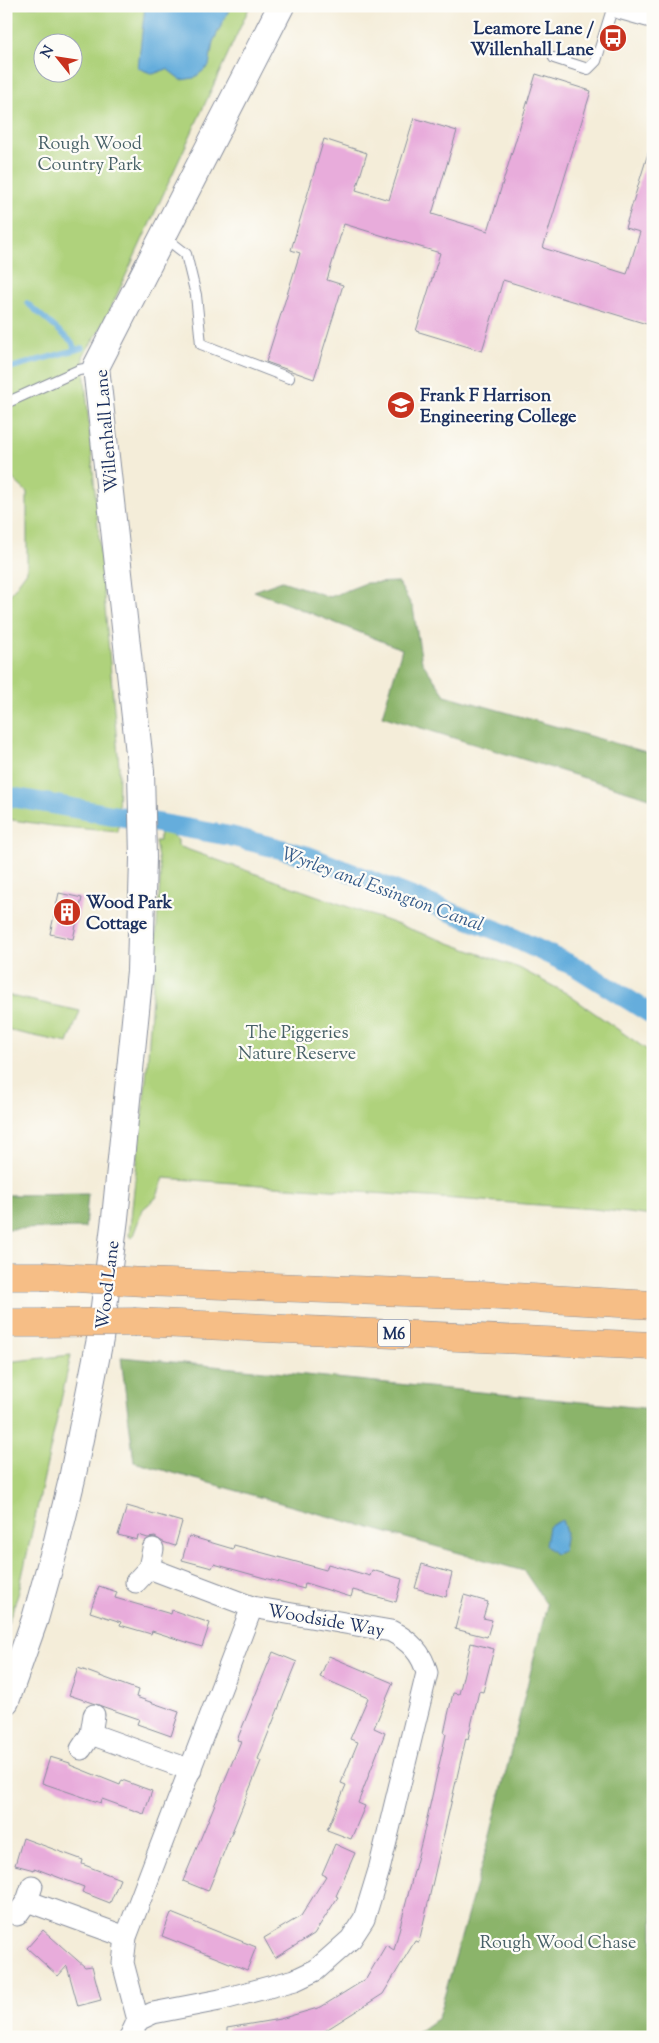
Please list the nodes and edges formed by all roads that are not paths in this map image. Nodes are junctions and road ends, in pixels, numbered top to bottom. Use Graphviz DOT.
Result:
graph roads {
  1 [pos="281,6"];
  2 [pos="613,6"];
  3 [pos="621,6"];
  4 [pos="653,15"];
  5 [pos="554,58"];
  6 [pos="162,235"];
  7 [pos="96,367"];
  8 [pos="289,378"];
  9 [pos="6,403"];
  10 [pos="143,858"];
  11 [pos="6,1276"];
  12 [pos="653,1305"];
  13 [pos="6,1323"];
  14 [pos="653,1346"];
  15 [pos="146,1567"];
  16 [pos="252,1607"];
  17 [pos="6,1701"];
  18 [pos="89,1733"];
  19 [pos="191,1770"];
  20 [pos="25,1901"];
  21 [pos="126,1937"];
  22 [pos="134,2028"];
  1 -- 6 [label="street, Willenhall Lane"];
  2 -- 5 [label="lane"];
  3 -- 4 [label="street"];
  6 -- 7 [label="street, Willenhall Lane"];
  6 -- 8 [label="lane"];
  7 -- 9 [label="lane"];
  7 -- 10 [label="street, Willenhall Lane"];
  10 -- 17 [label="street, Wood Lane"];
  11 -- 12 [label="highway, bridge"];
  13 -- 14 [label="highway, M6, bridge"];
  15 -- 16 [label="street"];
  16 -- 19 [label="street, Woodside Way"];
  16 -- 22 [label="street, Woodside Way"];
  18 -- 19 [label="street"];
  19 -- 21 [label="street, Woodside Way"];
  20 -- 21 [label="street"];
  21 -- 22 [label="street, Woodside Way"];
}
